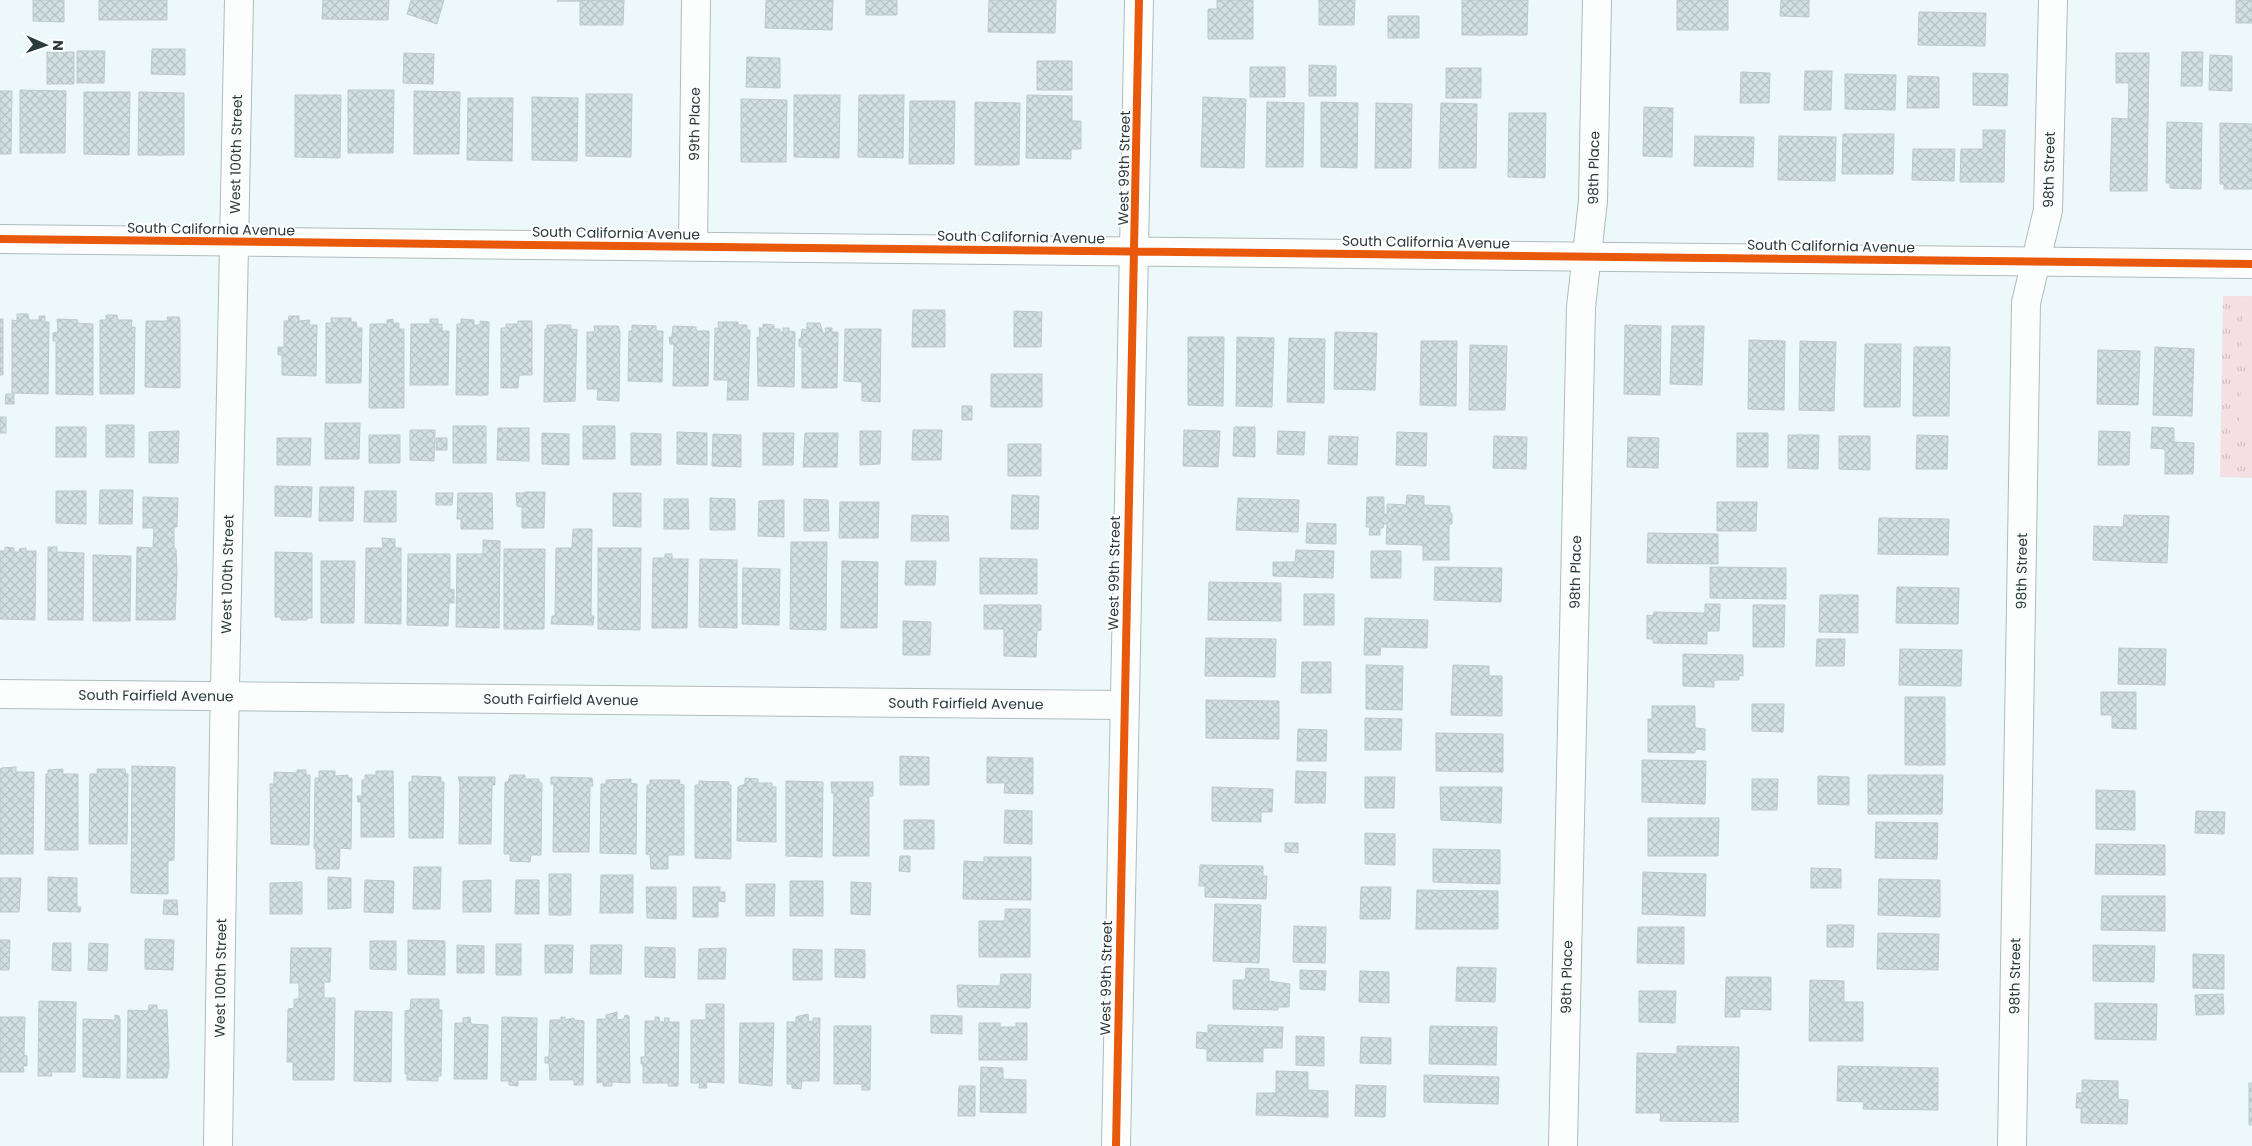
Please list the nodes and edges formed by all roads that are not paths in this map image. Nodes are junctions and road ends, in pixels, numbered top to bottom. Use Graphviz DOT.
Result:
graph roads {
  1 [pos="239,0"];
  2 [pos="696,0"];
  3 [pos="1139,0"];
  4 [pos="1597,0"];
  5 [pos="2052,0"];
  6 [pos="0,239"];
  7 [pos="234,241"];
  8 [pos="693,246"];
  9 [pos="1135,251"];
  10 [pos="1586,256"];
  11 [pos="2038,261"];
  12 [pos="2252,264"];
  13 [pos="0,694"];
  14 [pos="224,696"];
  15 [pos="1123,705"];
  16 [pos="218,1146"];
  17 [pos="1116,1146"];
  18 [pos="1563,1146"];
  19 [pos="2012,1146"];
  1 -- 7 [label="street, West 100th Street"];
  2 -- 8 [label="street, 99th Place"];
  3 -- 9 [label="street, West 99th Street"];
  4 -- 10 [label="street, 98th Place"];
  5 -- 11 [label="street, 98th Street"];
  6 -- 7 [label="street, South California Avenue"];
  7 -- 8 [label="street, South California Avenue"];
  7 -- 14 [label="street, West 100th Street"];
  8 -- 9 [label="street, South California Avenue"];
  9 -- 10 [label="street, South California Avenue"];
  9 -- 15 [label="street, West 99th Street"];
  10 -- 11 [label="street, South California Avenue"];
  10 -- 18 [label="street, 98th Place"];
  11 -- 12 [label="street, South California Avenue"];
  11 -- 19 [label="street, 98th Street"];
  13 -- 14 [label="street, South Fairfield Avenue"];
  14 -- 15 [label="street, South Fairfield Avenue"];
  14 -- 16 [label="street, West 100th Street"];
  15 -- 17 [label="street, West 99th Street"];
}
